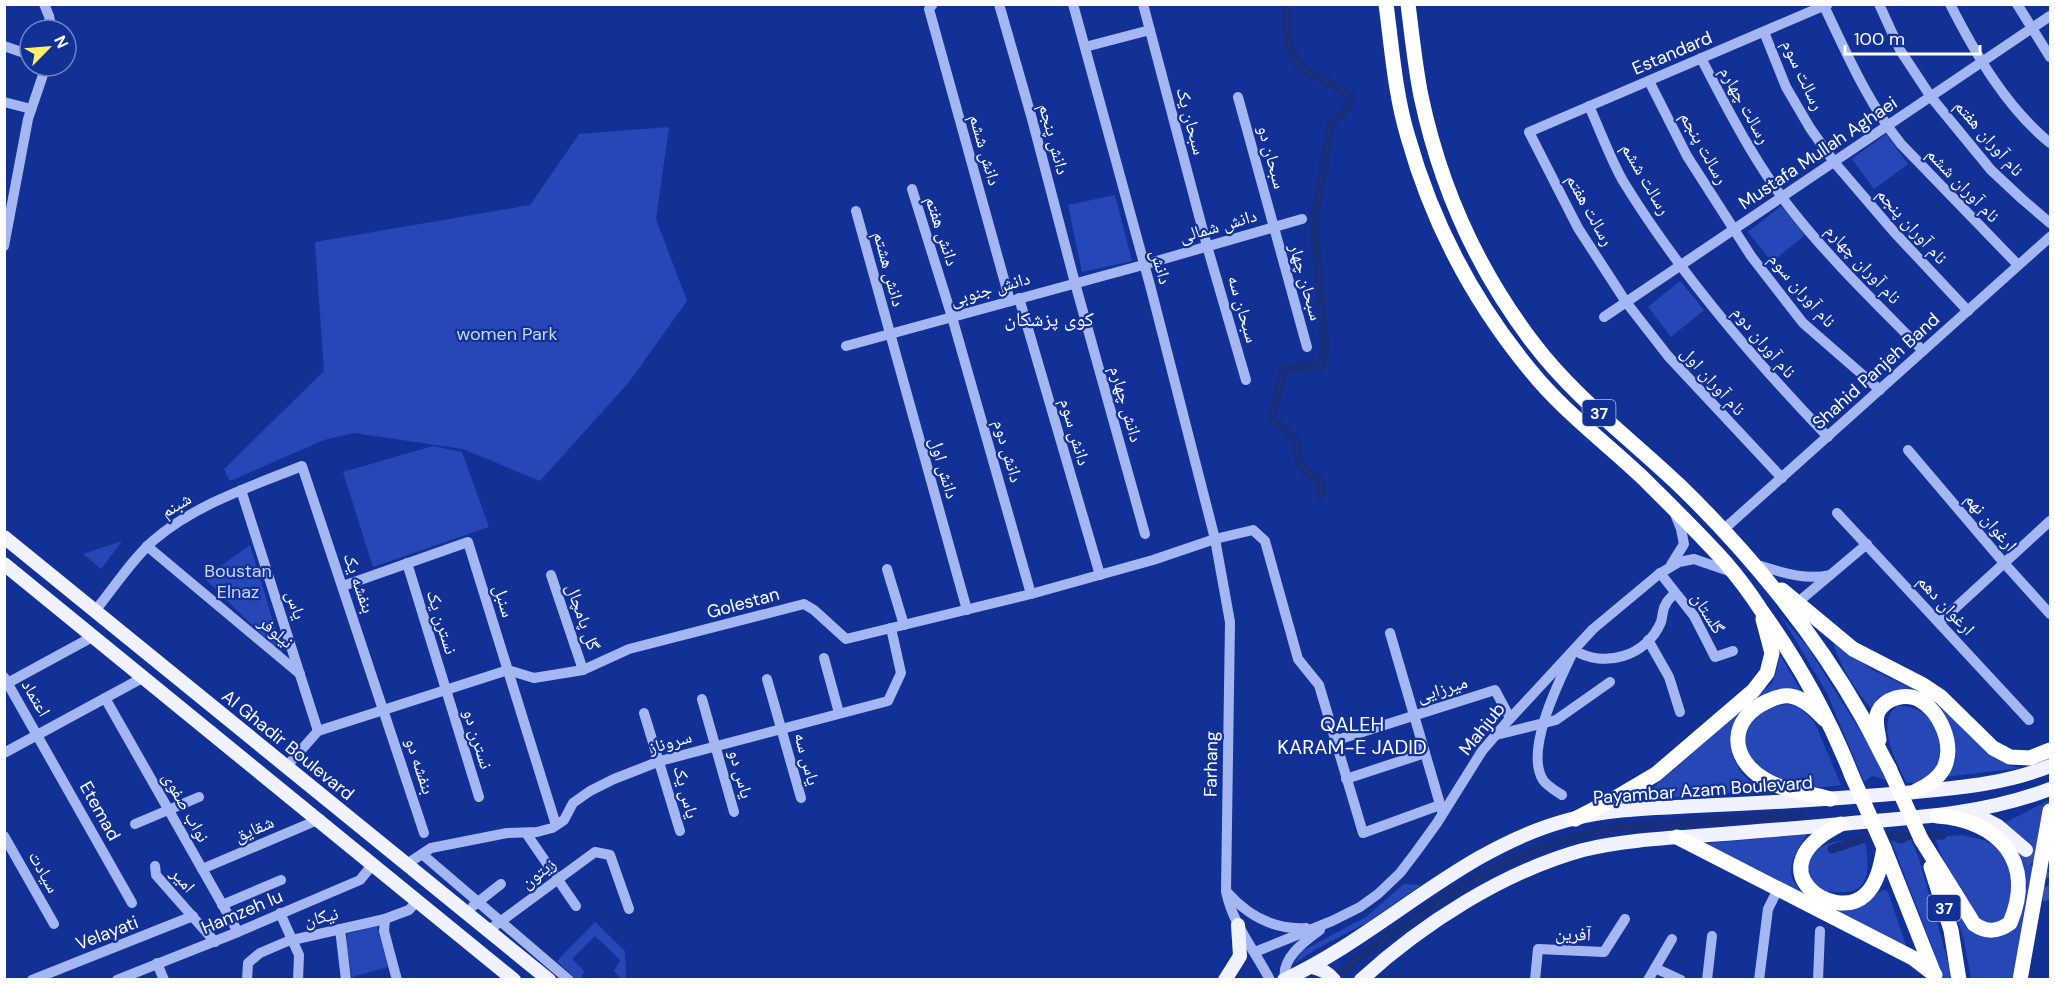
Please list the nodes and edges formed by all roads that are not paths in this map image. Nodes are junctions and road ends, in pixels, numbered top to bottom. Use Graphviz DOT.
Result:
graph roads {
  1 [pos="44,4"];
  2 [pos="999,4"];
  3 [pos="1073,4"];
  4 [pos="1143,4"];
  5 [pos="1386,4"];
  6 [pos="1408,4"];
  7 [pos="1879,4"];
  8 [pos="1950,4"];
  9 [pos="2017,4"];
  10 [pos="1826,5"];
  11 [pos="931,7"];
  12 [pos="2050,16"];
  13 [pos="49,18"];
  14 [pos="2031,29"];
  15 [pos="1150,30"];
  16 [pos="1764,32"];
  17 [pos="1085,47"];
  18 [pos="2050,57"];
  19 [pos="1701,58"];
  20 [pos="1982,63"];
  21 [pos="42,78"];
  22 [pos="1649,81"];
  23 [pos="1238,97"];
  24 [pos="1931,97"];
  25 [pos="4,102"];
  26 [pos="1589,106"];
  27 [pos="31,109"];
  28 [pos="1887,126"];
  29 [pos="1529,132"];
  30 [pos="2050,143"];
  31 [pos="1834,162"];
  32 [pos="912,189"];
  33 [pos="1782,197"];
  34 [pos="856,211"];
  35 [pos="1302,219"];
  36 [pos="2050,223"];
  37 [pos="1274,227"];
  38 [pos="1733,230"];
  39 [pos="2050,237"];
  40 [pos="4,246"];
  41 [pos="1207,246"];
  42 [pos="1143,265"];
  43 [pos="1680,266"];
  44 [pos="2018,266"];
  45 [pos="1075,283"];
  46 [pos="1014,299"];
  47 [pos="1626,302"];
  48 [pos="1968,311"];
  49 [pos="952,317"];
  50 [pos="1604,317"];
  51 [pos="889,335"];
  52 [pos="846,346"];
  53 [pos="1307,347"];
  54 [pos="1923,351"];
  55 [pos="1246,380"];
  56 [pos="1880,390"];
  57 [pos="1828,437"];
  58 [pos="1908,450"];
  59 [pos="302,466"];
  60 [pos="1782,478"];
  61 [pos="241,490"];
  62 [pos="1672,507"];
  63 [pos="1837,513"];
  64 [pos="2050,521"];
  65 [pos="1723,530"];
  66 [pos="1145,534"];
  67 [pos="4,537"];
  68 [pos="1215,539"];
  69 [pos="1867,544"];
  70 [pos="147,546"];
  71 [pos="407,563"];
  72 [pos="1751,563"];
  73 [pos="2004,563"];
  74 [pos="4,564"];
  75 [pos="1670,565"];
  76 [pos="887,569"];
  77 [pos="1660,573"];
  78 [pos="1735,573"];
  79 [pos="1833,574"];
  80 [pos="551,575"];
  81 [pos="1100,575"];
  82 [pos="343,586"];
  83 [pos="1676,593"];
  84 [pos="1749,593"];
  85 [pos="1032,594"];
  86 [pos="1797,603"];
  87 [pos="967,610"];
  88 [pos="95,611"];
  89 [pos="2050,614"];
  90 [pos="1940,622"];
  91 [pos="904,625"];
  92 [pos="891,628"];
  93 [pos="1390,633"];
  94 [pos="94,636"];
  95 [pos="1648,640"];
  96 [pos="1574,650"];
  97 [pos="1733,651"];
  98 [pos="824,658"];
  99 [pos="508,670"];
  100 [pos="583,670"];
  101 [pos="300,674"];
  102 [pos="144,677"];
  103 [pos="767,679"];
  104 [pos="6,682"];
  105 [pos="1610,682"];
  106 [pos="446,690"];
  107 [pos="105,698"];
  108 [pos="702,699"];
  109 [pos="384,710"];
  110 [pos="839,712"];
  111 [pos="1680,712"];
  112 [pos="644,714"];
  113 [pos="1414,716"];
  114 [pos="1510,718"];
  115 [pos="2029,720"];
  116 [pos="1544,724"];
  117 [pos="781,728"];
  118 [pos="318,731"];
  119 [pos="1835,732"];
  120 [pos="38,735"];
  121 [pos="1496,735"];
  122 [pos="1334,741"];
  123 [pos="716,746"];
  124 [pos="2050,750"];
  125 [pos="4,753"];
  126 [pos="1425,753"];
  127 [pos="660,761"];
  128 [pos="2050,766"];
  129 [pos="286,767"];
  130 [pos="1889,768"];
  131 [pos="1346,779"];
  132 [pos="2050,789"];
  133 [pos="1916,791"];
  134 [pos="1562,795"];
  135 [pos="198,797"];
  136 [pos="479,797"];
  137 [pos="801,798"];
  138 [pos="1830,799"];
  139 [pos="1442,809"];
  140 [pos="168,810"];
  141 [pos="1969,811"];
  142 [pos="734,812"];
  143 [pos="2050,813"];
  144 [pos="1937,816"];
  145 [pos="320,819"];
  146 [pos="1575,819"];
  147 [pos="135,824"];
  148 [pos="1841,824"];
  149 [pos="357,825"];
  150 [pos="556,825"];
  151 [pos="680,831"];
  152 [pos="424,833"];
  153 [pos="526,833"];
  154 [pos="4,836"];
  155 [pos="1677,837"];
  156 [pos="375,839"];
  157 [pos="1921,839"];
  158 [pos="345,840"];
  159 [pos="1884,848"];
  160 [pos="2026,850"];
  161 [pos="361,854"];
  162 [pos="422,854"];
  163 [pos="2050,856"];
  164 [pos="373,864"];
  165 [pos="407,864"];
  166 [pos="155,866"];
  167 [pos="202,869"];
  168 [pos="558,879"];
  169 [pos="281,880"];
  170 [pos="501,884"];
  171 [pos="1778,889"];
  172 [pos="1226,891"];
  173 [pos="418,900"];
  174 [pos="478,902"];
  175 [pos="132,903"];
  176 [pos="222,905"];
  177 [pos="576,906"];
  178 [pos="629,909"];
  179 [pos="466,912"];
  180 [pos="280,913"];
  181 [pos="193,916"];
  182 [pos="385,919"];
  183 [pos="1625,919"];
  184 [pos="1332,921"];
  185 [pos="501,922"];
  186 [pos="54,924"];
  187 [pos="1238,925"];
  188 [pos="340,929"];
  189 [pos="489,930"];
  190 [pos="1820,931"];
  191 [pos="238,932"];
  192 [pos="1712,936"];
  193 [pos="1672,939"];
  194 [pos="292,940"];
  195 [pos="215,942"];
  196 [pos="1255,952"];
  197 [pos="157,963"];
  198 [pos="1312,967"];
  199 [pos="1655,968"];
  200 [pos="1935,977"];
  201 [pos="123,978"];
  202 [pos="1285,979"];
  203 [pos="32,980"];
  204 [pos="164,980"];
  205 [pos="247,980"];
  206 [pos="298,980"];
  207 [pos="346,980"];
  208 [pos="397,980"];
  209 [pos="514,980"];
  210 [pos="549,980"];
  211 [pos="569,980"];
  212 [pos="1225,980"];
  213 [pos="1270,980"];
  214 [pos="1334,980"];
  215 [pos="1361,980"];
  216 [pos="1535,980"];
  217 [pos="1648,980"];
  218 [pos="1681,980"];
  219 [pos="1707,980"];
  220 [pos="1759,980"];
  221 [pos="1818,980"];
  222 [pos="1959,980"];
  223 [pos="2020,980"];
  1 -- 13 [label="street"];
  2 -- 45 [label="street, دانش پنجم"];
  3 -- 17 [label="street, دانش"];
  4 -- 15 [label="street, سبحان یک"];
  5 -- 62 [label="highway, 37"];
  6 -- 65 [label="highway, 37"];
  7 -- 24 [label="street"];
  8 -- 20 [label="street"];
  9 -- 14 [label="street"];
  10 -- 16 [label="street, Estandard"];
  10 -- 28 [label="street, نام آوران ششم"];
  11 -- 46 [label="street, دانش ششم"];
  12 -- 14 [label="street, Mustafa Mullah Aghaei"];
  14 -- 18 [label="street"];
  14 -- 20 [label="street, Mustafa Mullah Aghaei"];
  15 -- 17 [label="street"];
  15 -- 41 [label="street, سبحان یک"];
  16 -- 19 [label="street, Estandard"];
  16 -- 31 [label="street, رسالت سوم"];
  17 -- 42 [label="street, دانش"];
  19 -- 22 [label="street, Estandard"];
  19 -- 33 [label="street, رسالت چهارم"];
  20 -- 24 [label="street, Mustafa Mullah Aghaei"];
  20 -- 30 [label="street"];
  21 -- 27 [label="street"];
  22 -- 26 [label="street, Estandard"];
  22 -- 38 [label="street, رسالت پنجم"];
  23 -- 37 [label="street, سبحان دو"];
  24 -- 28 [label="street, Mustafa Mullah Aghaei"];
  24 -- 36 [label="street, نام آوران هفتم"];
  25 -- 27 [label="street"];
  26 -- 29 [label="street, Estandard"];
  26 -- 43 [label="street, رسالت ششم"];
  27 -- 40 [label="street"];
  28 -- 31 [label="street, Mustafa Mullah Aghaei"];
  28 -- 44 [label="street, نام آوران ششم"];
  29 -- 47 [label="street, رسالت هفتم"];
  31 -- 33 [label="street, Mustafa Mullah Aghaei"];
  31 -- 48 [label="street, نام آوران پنجم"];
  32 -- 49 [label="street, دانش هفتم"];
  33 -- 38 [label="street, Mustafa Mullah Aghaei"];
  33 -- 54 [label="street, نام آوران چهارم"];
  34 -- 51 [label="street, دانش هشتم"];
  35 -- 37 [label="street, دانش شمالی"];
  37 -- 41 [label="street, دانش شمالی"];
  37 -- 53 [label="street, سبحان چهار"];
  38 -- 43 [label="street, Mustafa Mullah Aghaei"];
  38 -- 56 [label="street, نام آوران سوم"];
  39 -- 44 [label="street, Shahid Panjeh Band"];
  41 -- 42 [label="street, دانش شمالی"];
  41 -- 55 [label="street, سبحان سه"];
  42 -- 45 [label="street, دانش جنوبی"];
  42 -- 68 [label="street, دانش"];
  43 -- 47 [label="street, Mustafa Mullah Aghaei"];
  43 -- 57 [label="street, نام آوران دوم"];
  44 -- 48 [label="street, Shahid Panjeh Band"];
  45 -- 46 [label="street, دانش جنوبی"];
  45 -- 66 [label="street, دانش چهارم"];
  46 -- 49 [label="street, دانش جنوبی"];
  46 -- 81 [label="street, دانش سوم"];
  47 -- 50 [label="street, Mustafa Mullah Aghaei"];
  47 -- 60 [label="street, نام آوران اول"];
  48 -- 54 [label="street, Shahid Panjeh Band"];
  49 -- 51 [label="street, دانش جنوبی"];
  49 -- 85 [label="street, دانش دوم"];
  51 -- 52 [label="street, دانش جنوبی"];
  51 -- 87 [label="street, دانش اول"];
  54 -- 56 [label="street, Shahid Panjeh Band"];
  56 -- 57 [label="street, Shahid Panjeh Band"];
  57 -- 60 [label="street, Shahid Panjeh Band"];
  58 -- 73 [label="street, ارغوان نهم"];
  59 -- 61 [label="street, شبنم"];
  59 -- 82 [label="street, بنفشه یک"];
  60 -- 65 [label="street, Shahid Panjeh Band"];
  61 -- 70 [label="street, شبنم"];
  61 -- 101 [label="street, یاس"];
  62 -- 75 [label="street"];
  62 -- 78 [label="highway, 37"];
  63 -- 69 [label="street, ارغوان دهم"];
  64 -- 73 [label="street"];
  65 -- 72 [label="highway, 37"];
  67 -- 88 [label="main road, Al Ghadir Boulevard"];
  68 -- 81 [label="street, Golestan"];
  68 -- 122 [label="street, Golestan"];
  68 -- 172 [label="street, Farhang"];
  69 -- 79 [label="street"];
  69 -- 90 [label="street, ارغوان دهم"];
  70 -- 88 [label="street, شبنم"];
  70 -- 101 [label="street, نیلوفر"];
  71 -- 82 [label="street"];
  71 -- 99 [label="street, سنبل"];
  71 -- 106 [label="street, نسترن یک"];
  72 -- 79 [label="street"];
  72 -- 86 [label="highway"];
  72 -- 130 [label="highway, 37"];
  73 -- 89 [label="street, ارغوان نهم"];
  73 -- 90 [label="street"];
  74 -- 94 [label="main road, Al Ghadir Boulevard"];
  75 -- 77 [label="street, Mahjub"];
  75 -- 78 [label="street"];
  76 -- 91 [label="street"];
  77 -- 83 [label="street, گلستان"];
  77 -- 96 [label="street, Mahjub"];
  78 -- 84 [label="highway, 37"];
  79 -- 86 [label="street"];
  80 -- 100 [label="street, گل پامچال"];
  81 -- 85 [label="street, Golestan"];
  82 -- 109 [label="street, بنفشه یک"];
  83 -- 95 [label="street"];
  83 -- 97 [label="street, گلستان"];
  84 -- 119 [label="highway, 37"];
  84 -- 146 [label="highway"];
  85 -- 87 [label="street, Golestan"];
  86 -- 124 [label="highway"];
  87 -- 91 [label="street, Golestan"];
  88 -- 129 [label="main road, Al Ghadir Boulevard"];
  90 -- 115 [label="street, ارغوان دهم"];
  91 -- 92 [label="street, Golestan"];
  92 -- 100 [label="street, Golestan"];
  92 -- 110 [label="street, سروناز"];
  93 -- 113 [label="street"];
  94 -- 102 [label="main road, Al Ghadir Boulevard"];
  94 -- 104 [label="street"];
  95 -- 96 [label="street"];
  95 -- 111 [label="street"];
  96 -- 114 [label="street, Mahjub"];
  96 -- 116 [label="street"];
  98 -- 110 [label="street"];
  99 -- 100 [label="street, Golestan"];
  99 -- 106 [label="street"];
  99 -- 150 [label="street, سنبل"];
  101 -- 118 [label="street, یاس"];
  102 -- 107 [label="street"];
  102 -- 145 [label="main road, Al Ghadir Boulevard"];
  103 -- 117 [label="street, یاس سه"];
  104 -- 120 [label="street, اعتماد"];
  105 -- 116 [label="street"];
  106 -- 109 [label="street"];
  106 -- 136 [label="street, نسترن دو"];
  107 -- 120 [label="street"];
  107 -- 140 [label="street, نواب صفوی"];
  108 -- 123 [label="street, یاس دو"];
  109 -- 118 [label="street"];
  109 -- 152 [label="street, بنفشه دو"];
  110 -- 117 [label="street, سروناز"];
  112 -- 127 [label="street, یاس یک"];
  113 -- 114 [label="street, میرزایی"];
  113 -- 122 [label="street, میرزایی"];
  113 -- 126 [label="street"];
  114 -- 121 [label="street, Mahjub"];
  116 -- 121 [label="street"];
  116 -- 134 [label="street"];
  117 -- 123 [label="street, سروناز"];
  117 -- 137 [label="street, یاس سه"];
  118 -- 129 [label="street"];
  119 -- 138 [label="highway"];
  119 -- 159 [label="highway, 37, bridge"];
  120 -- 125 [label="street"];
  120 -- 175 [label="street, Etemad"];
  121 -- 139 [label="street, Mahjub"];
  122 -- 131 [label="street"];
  123 -- 127 [label="street, سروناز"];
  123 -- 142 [label="street, یاس دو"];
  126 -- 131 [label="street"];
  126 -- 139 [label="street"];
  127 -- 150 [label="street, سروناز"];
  127 -- 151 [label="street, یاس یک"];
  128 -- 133 [label="main road, Payambar Azam Boulevard"];
  129 -- 149 [label="main road, Al Ghadir Boulevard"];
  130 -- 133 [label="highway"];
  130 -- 157 [label="highway, 37, bridge"];
  131 -- 139 [label="street"];
  132 -- 141 [label="main road"];
  133 -- 138 [label="main road, Payambar Azam Boulevard"];
  135 -- 140 [label="street"];
  138 -- 146 [label="main road, Payambar Azam Boulevard"];
  139 -- 184 [label="street, Mahjub"];
  140 -- 147 [label="street"];
  140 -- 167 [label="street, نواب صفوی"];
  141 -- 144 [label="main road"];
  141 -- 160 [label="main road"];
  143 -- 163 [label="main road"];
  143 -- 223 [label="highway"];
  144 -- 148 [label="main road"];
  144 -- 157 [label="highway"];
  145 -- 158 [label="main road, Al Ghadir Boulevard"];
  145 -- 167 [label="street, شقایق"];
  146 -- 198 [label="main road, Payambar Azam Boulevard"];
  148 -- 155 [label="main road"];
  148 -- 159 [label="highway"];
  149 -- 156 [label="main road, Al Ghadir Boulevard"];
  149 -- 158 [label="main road"];
  150 -- 153 [label="street"];
  153 -- 162 [label="street"];
  153 -- 168 [label="street"];
  154 -- 186 [label="street, سیادت"];
  155 -- 171 [label="highway"];
  155 -- 215 [label="main road"];
  156 -- 161 [label="main road"];
  156 -- 165 [label="main road, Al Ghadir Boulevard"];
  157 -- 222 [label="highway, 37"];
  158 -- 161 [label="main road, Al Ghadir Boulevard"];
  159 -- 200 [label="highway, 37"];
  161 -- 164 [label="main road, Al Ghadir Boulevard"];
  162 -- 165 [label="street"];
  162 -- 174 [label="street"];
  164 -- 173 [label="main road, Al Ghadir Boulevard"];
  164 -- 180 [label="street, Hamzeh lu"];
  165 -- 179 [label="main road, Al Ghadir Boulevard"];
  166 -- 181 [label="street, امیر"];
  167 -- 176 [label="street, نواب صفوی"];
  168 -- 177 [label="street"];
  168 -- 178 [label="street, زیتون"];
  168 -- 185 [label="street, زیتون"];
  169 -- 176 [label="street"];
  170 -- 174 [label="street"];
  171 -- 200 [label="highway"];
  171 -- 220 [label="street"];
  172 -- 184 [label="street"];
  172 -- 187 [label="street, Farhang"];
  173 -- 182 [label="street, نیکان"];
  173 -- 209 [label="main road, Al Ghadir Boulevard"];
  174 -- 179 [label="street"];
  174 -- 185 [label="street"];
  176 -- 191 [label="street, نواب صفوی"];
  179 -- 189 [label="main road, Al Ghadir Boulevard"];
  180 -- 191 [label="street, Hamzeh lu"];
  180 -- 194 [label="street"];
  181 -- 195 [label="street, امیر"];
  181 -- 203 [label="street, Velayati"];
  182 -- 188 [label="street, نیکان"];
  182 -- 208 [label="street"];
  183 -- 216 [label="street, آفرین"];
  184 -- 196 [label="street"];
  184 -- 202 [label="street"];
  185 -- 189 [label="street, زیتون"];
  185 -- 211 [label="street"];
  187 -- 196 [label="street, Farhang"];
  187 -- 212 [label="main road"];
  188 -- 194 [label="street, نیکان"];
  188 -- 207 [label="street"];
  189 -- 210 [label="main road, Al Ghadir Boulevard"];
  190 -- 221 [label="street"];
  191 -- 195 [label="street, Hamzeh lu"];
  192 -- 219 [label="street"];
  193 -- 199 [label="street"];
  194 -- 205 [label="street, نیکان"];
  194 -- 206 [label="street"];
  195 -- 197 [label="street, Hamzeh lu"];
  196 -- 213 [label="street, Farhang"];
  197 -- 201 [label="street, Hamzeh lu"];
  197 -- 204 [label="street"];
  198 -- 202 [label="main road, Payambar Azam Boulevard"];
  198 -- 214 [label="main road"];
  199 -- 217 [label="street"];
  199 -- 218 [label="street"];
}
